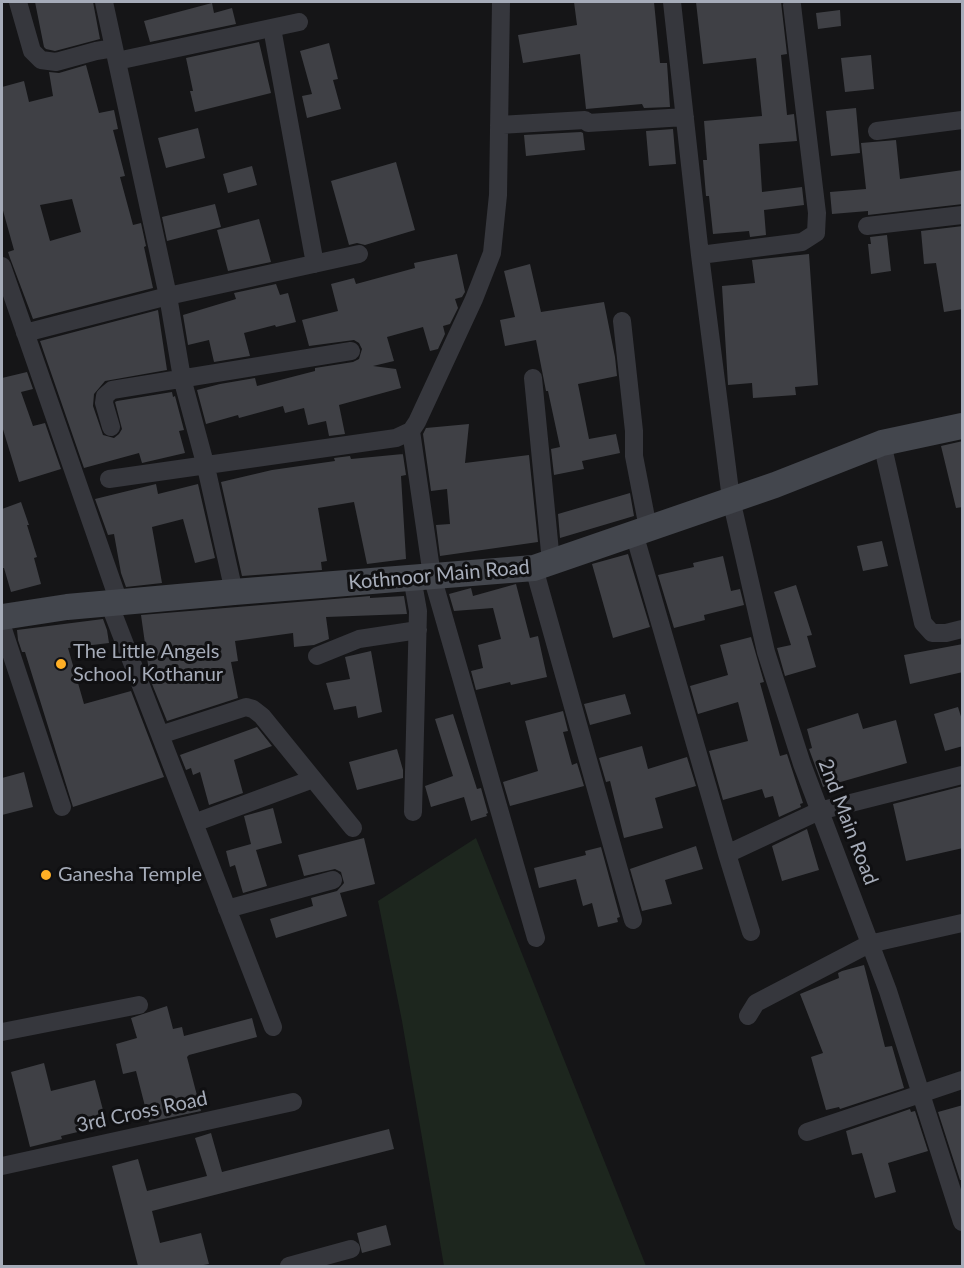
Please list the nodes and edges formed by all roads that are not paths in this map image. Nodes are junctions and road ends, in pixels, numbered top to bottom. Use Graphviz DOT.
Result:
graph roads {
  1 [pos="18,2"];
  2 [pos="104,2"];
  3 [pos="501,2"];
  4 [pos="672,2"];
  5 [pos="792,5"];
  6 [pos="299,22"];
  7 [pos="272,28"];
  8 [pos="116,55"];
  9 [pos="685,117"];
  10 [pos="963,120"];
  11 [pos="499,125"];
  12 [pos="877,131"];
  13 [pos="963,215"];
  14 [pos="867,226"];
  15 [pos="359,254"];
  16 [pos="700,255"];
  17 [pos="315,264"];
  18 [pos="2,266"];
  19 [pos="168,296"];
  20 [pos="622,321"];
  21 [pos="25,333"];
  22 [pos="351,351"];
  23 [pos="182,378"];
  24 [pos="533,378"];
  25 [pos="963,426"];
  26 [pos="111,427"];
  27 [pos="411,431"];
  28 [pos="882,443"];
  29 [pos="206,466"];
  30 [pos="109,479"];
  31 [pos="731,499"];
  32 [pos="641,531"];
  33 [pos="543,565"];
  34 [pos="422,576"];
  35 [pos="234,592"];
  36 [pos="114,603"];
  37 [pos="2,616"];
  38 [pos="2,626"];
  39 [pos="963,629"];
  40 [pos="418,630"];
  41 [pos="317,656"];
  42 [pos="160,735"];
  43 [pos="963,775"];
  44 [pos="313,779"];
  45 [pos="62,807"];
  46 [pos="819,811"];
  47 [pos="413,812"];
  48 [pos="194,823"];
  49 [pos="352,828"];
  50 [pos="727,854"];
  51 [pos="333,880"];
  52 [pos="227,909"];
  53 [pos="633,920"];
  54 [pos="963,923"];
  55 [pos="751,932"];
  56 [pos="536,938"];
  57 [pos="869,944"];
  58 [pos="139,1005"];
  59 [pos="748,1016"];
  60 [pos="273,1027"];
  61 [pos="2,1032"];
  62 [pos="963,1080"];
  63 [pos="921,1094"];
  64 [pos="293,1102"];
  65 [pos="807,1132"];
  66 [pos="2,1166"];
  67 [pos="963,1222"];
  68 [pos="351,1249"];
  69 [pos="289,1266"];
  1 -- 8 [label="street"];
  2 -- 8 [label="street"];
  3 -- 11 [label="street"];
  4 -- 9 [label="street, 2nd Main Road"];
  5 -- 16 [label="street"];
  6 -- 7 [label="street"];
  7 -- 8 [label="street"];
  7 -- 17 [label="street"];
  8 -- 19 [label="street"];
  9 -- 11 [label="street"];
  9 -- 16 [label="street, 2nd Main Road"];
  10 -- 12 [label="street"];
  11 -- 27 [label="street"];
  13 -- 14 [label="street"];
  15 -- 17 [label="street"];
  16 -- 31 [label="street, 2nd Main Road"];
  17 -- 19 [label="street"];
  18 -- 21 [label="street"];
  19 -- 21 [label="street"];
  19 -- 23 [label="street"];
  20 -- 32 [label="street"];
  21 -- 36 [label="street"];
  22 -- 23 [label="street"];
  23 -- 26 [label="street"];
  23 -- 29 [label="street"];
  24 -- 33 [label="street"];
  25 -- 28 [label="street, Kothnoor Main Road"];
  27 -- 29 [label="street"];
  27 -- 34 [label="street"];
  28 -- 31 [label="street, Kothnoor Main Road"];
  28 -- 39 [label="street"];
  29 -- 30 [label="street"];
  29 -- 35 [label="street"];
  31 -- 32 [label="street, Kothnoor Main Road"];
  31 -- 46 [label="street, 2nd Main Road"];
  32 -- 33 [label="street, Kothnoor Main Road"];
  32 -- 50 [label="street"];
  33 -- 34 [label="street, Kothnoor Main Road"];
  33 -- 53 [label="street"];
  34 -- 35 [label="street, Kothnoor Main Road"];
  34 -- 40 [label="street"];
  34 -- 56 [label="street"];
  35 -- 36 [label="street, Kothnoor Main Road"];
  36 -- 37 [label="street, Kothnoor Main Road"];
  36 -- 42 [label="street"];
  38 -- 45 [label="street"];
  40 -- 41 [label="street"];
  40 -- 47 [label="street"];
  42 -- 44 [label="street"];
  42 -- 48 [label="street"];
  43 -- 46 [label="street"];
  44 -- 48 [label="street"];
  44 -- 49 [label="street"];
  46 -- 50 [label="street"];
  46 -- 57 [label="street, 2nd Main Road"];
  48 -- 52 [label="street"];
  50 -- 55 [label="street"];
  51 -- 52 [label="street"];
  52 -- 60 [label="street"];
  54 -- 57 [label="street"];
  57 -- 59 [label="street"];
  57 -- 63 [label="street, 2nd Main Road"];
  58 -- 61 [label="street"];
  62 -- 63 [label="street"];
  63 -- 65 [label="street"];
  63 -- 67 [label="street, 2nd Main Road"];
  64 -- 66 [label="street, 3rd Cross Road"];
  68 -- 69 [label="street"];
}
